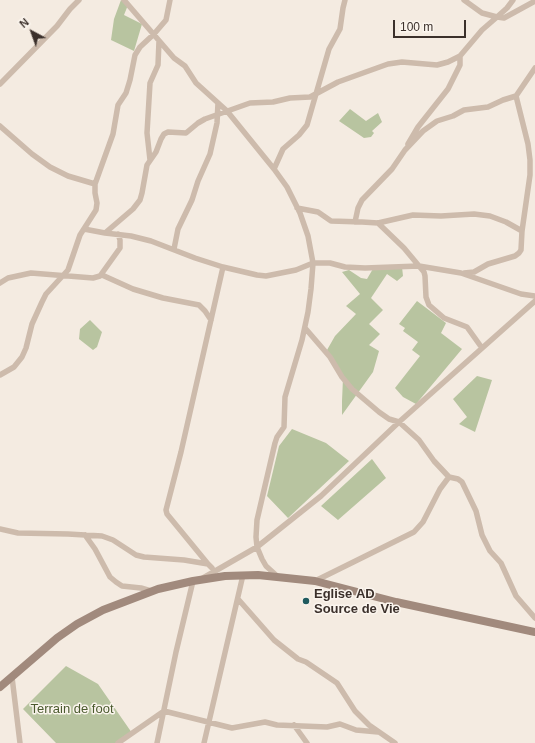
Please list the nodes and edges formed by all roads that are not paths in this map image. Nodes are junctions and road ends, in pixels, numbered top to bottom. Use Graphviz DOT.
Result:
graph roads {
  1 [pos="79,0"];
  2 [pos="124,0"];
  3 [pos="170,0"];
  4 [pos="345,0"];
  5 [pos="464,0"];
  6 [pos="513,0"];
  7 [pos="535,1"];
  8 [pos="497,17"];
  9 [pos="154,34"];
  10 [pos="159,41"];
  11 [pos="460,56"];
  12 [pos="535,68"];
  13 [pos="0,84"];
  14 [pos="315,95"];
  15 [pos="516,96"];
  16 [pos="218,103"];
  17 [pos="227,111"];
  18 [pos="218,113"];
  19 [pos="0,126"];
  20 [pos="405,150"];
  21 [pos="150,160"];
  22 [pos="274,169"];
  23 [pos="95,184"];
  24 [pos="297,208"];
  25 [pos="355,222"];
  26 [pos="378,223"];
  27 [pos="84,229"];
  28 [pos="522,231"];
  29 [pos="105,234"];
  30 [pos="118,234"];
  31 [pos="174,250"];
  32 [pos="313,264"];
  33 [pos="419,266"];
  34 [pos="223,267"];
  35 [pos="461,273"];
  36 [pos="64,275"];
  37 [pos="102,275"];
  38 [pos="0,283"];
  39 [pos="535,296"];
  40 [pos="535,301"];
  41 [pos="211,320"];
  42 [pos="305,328"];
  43 [pos="482,348"];
  44 [pos="0,375"];
  45 [pos="399,422"];
  46 [pos="450,477"];
  47 [pos="0,529"];
  48 [pos="85,534"];
  49 [pos="257,547"];
  50 [pos="244,575"];
  51 [pos="277,576"];
  52 [pos="197,580"];
  53 [pos="315,581"];
  54 [pos="151,591"];
  55 [pos="238,599"];
  56 [pos="535,618"];
  57 [pos="535,632"];
  58 [pos="12,677"];
  59 [pos="0,687"];
  60 [pos="164,711"];
  61 [pos="209,722"];
  62 [pos="294,725"];
  63 [pos="378,732"];
  64 [pos="18,742"];
  65 [pos="118,743"];
  66 [pos="157,743"];
  67 [pos="204,743"];
  68 [pos="307,743"];
  69 [pos="394,743"];
  1 -- 13 [label="street"];
  2 -- 9 [label="street"];
  3 -- 9 [label="street"];
  4 -- 14 [label="street"];
  5 -- 8 [label="street"];
  6 -- 8 [label="street"];
  7 -- 8 [label="street"];
  8 -- 11 [label="street"];
  9 -- 10 [label="street"];
  9 -- 23 [label="street"];
  10 -- 16 [label="street"];
  10 -- 21 [label="street"];
  11 -- 14 [label="street"];
  11 -- 20 [label="street"];
  12 -- 15 [label="street"];
  14 -- 17 [label="street"];
  14 -- 22 [label="street"];
  15 -- 20 [label="street"];
  15 -- 28 [label="street"];
  16 -- 17 [label="street"];
  16 -- 18 [label="street"];
  17 -- 18 [label="street"];
  17 -- 22 [label="street"];
  18 -- 21 [label="street"];
  18 -- 31 [label="street"];
  19 -- 23 [label="street"];
  20 -- 25 [label="street"];
  21 -- 29 [label="street"];
  22 -- 24 [label="street"];
  23 -- 27 [label="street"];
  24 -- 25 [label="street"];
  24 -- 32 [label="street"];
  25 -- 26 [label="street"];
  26 -- 28 [label="street"];
  26 -- 33 [label="street"];
  27 -- 29 [label="street"];
  27 -- 36 [label="street"];
  28 -- 35 [label="street"];
  29 -- 30 [label="street"];
  30 -- 31 [label="street"];
  30 -- 37 [label="street"];
  31 -- 34 [label="street"];
  32 -- 33 [label="street"];
  32 -- 34 [label="street"];
  32 -- 42 [label="street"];
  33 -- 35 [label="street"];
  33 -- 43 [label="street"];
  34 -- 41 [label="street"];
  35 -- 39 [label="street"];
  36 -- 37 [label="street"];
  36 -- 38 [label="street"];
  36 -- 44 [label="street"];
  37 -- 41 [label="street"];
  40 -- 43 [label="street"];
  41 -- 48 [label="street"];
  42 -- 45 [label="street"];
  42 -- 49 [label="street"];
  43 -- 45 [label="street"];
  45 -- 46 [label="street"];
  45 -- 49 [label="street"];
  46 -- 53 [label="street"];
  46 -- 56 [label="street"];
  47 -- 48 [label="street"];
  48 -- 54 [label="street"];
  49 -- 51 [label="street"];
  49 -- 52 [label="street"];
  50 -- 51 [label="main road"];
  50 -- 52 [label="main road"];
  50 -- 55 [label="street"];
  51 -- 53 [label="main road"];
  52 -- 54 [label="main road"];
  52 -- 60 [label="street"];
  53 -- 57 [label="main road"];
  54 -- 58 [label="main road"];
  55 -- 61 [label="street"];
  55 -- 63 [label="street"];
  58 -- 59 [label="main road"];
  58 -- 64 [label="street"];
  60 -- 61 [label="street"];
  60 -- 65 [label="street"];
  60 -- 66 [label="street"];
  61 -- 62 [label="street"];
  61 -- 67 [label="street"];
  62 -- 63 [label="street"];
  62 -- 68 [label="street"];
  63 -- 69 [label="street"];
}
